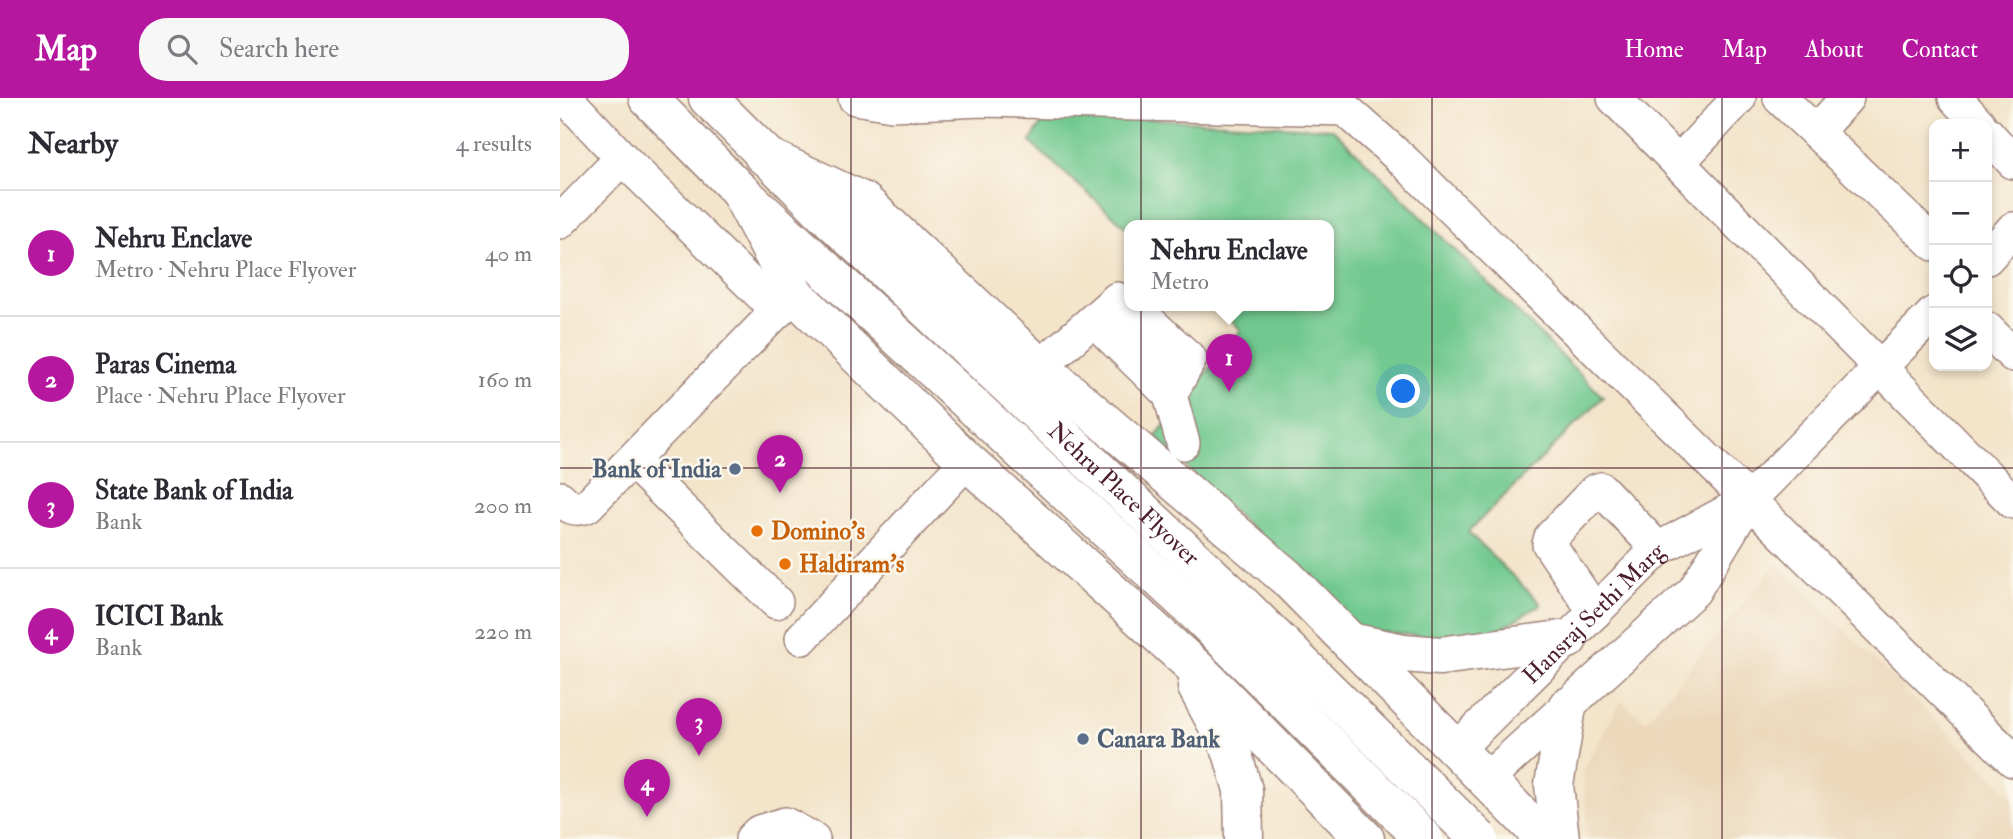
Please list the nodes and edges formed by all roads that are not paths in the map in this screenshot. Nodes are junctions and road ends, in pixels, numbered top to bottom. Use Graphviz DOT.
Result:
graph roads {
  1 [pos="566,98"];
  2 [pos="648,98"];
  3 [pos="708,98"];
  4 [pos="855,98"];
  5 [pos="1614,98"];
  6 [pos="1739,98"];
  7 [pos="1780,98"];
  8 [pos="1847,98"];
  9 [pos="1955,98"];
  10 [pos="966,99"];
  11 [pos="1350,104"];
  12 [pos="1974,119"];
  13 [pos="1816,132"];
  14 [pos="1992,139"];
  15 [pos="763,155"];
  16 [pos="622,158"];
  17 [pos="2013,162"];
  18 [pos="1678,163"];
  19 [pos="739,190"];
  20 [pos="560,222"];
  21 [pos="2013,229"];
  22 [pos="1929,239"];
  23 [pos="1992,252"];
  24 [pos="786,303"];
  25 [pos="1124,306"];
  26 [pos="1126,311"];
  27 [pos="1929,318"];
  28 [pos="1992,335"];
  29 [pos="2013,355"];
  30 [pos="1040,367"];
  31 [pos="1881,368"];
  32 [pos="1183,443"];
  33 [pos="967,461"];
  34 [pos="633,462"];
  35 [pos="560,498"];
  36 [pos="1749,500"];
  37 [pos="2013,502"];
  38 [pos="1658,549"];
  39 [pos="1286,577"];
  40 [pos="776,602"];
  41 [pos="1595,612"];
  42 [pos="802,638"];
  43 [pos="1568,639"];
  44 [pos="1350,642"];
  45 [pos="1187,661"];
  46 [pos="1567,707"];
  47 [pos="1456,750"];
  48 [pos="2013,761"];
  49 [pos="1486,780"];
  50 [pos="752,839"];
  51 [pos="813,839"];
  52 [pos="1244,839"];
  53 [pos="1365,839"];
  54 [pos="1426,839"];
  55 [pos="1479,839"];
  56 [pos="1545,839"];
  57 [pos="1560,839"];
  1 -- 16 [label="street"];
  2 -- 19 [label="main road"];
  3 -- 15 [label="main road, Nehru Place Flyover"];
  4 -- 10 [label="street"];
  5 -- 18 [label="street"];
  6 -- 18 [label="street"];
  7 -- 13 [label="street"];
  8 -- 13 [label="street"];
  9 -- 12 [label="street"];
  10 -- 11 [label="street"];
  11 -- 36 [label="street"];
  13 -- 22 [label="street"];
  14 -- 17 [label="street"];
  15 -- 30 [label="main road"];
  15 -- 55 [label="main road, Nehru Place Flyover, bridge"];
  16 -- 20 [label="street"];
  16 -- 24 [label="street"];
  18 -- 31 [label="street"];
  19 -- 24 [label="main road"];
  19 -- 54 [label="main road, Nehru Place Flyover, bridge"];
  21 -- 23 [label="street"];
  24 -- 33 [label="main road"];
  24 -- 34 [label="street"];
  25 -- 30 [label="street"];
  26 -- 32 [label="street"];
  27 -- 31 [label="street, Hansraj Sethi Marg"];
  28 -- 29 [label="street"];
  30 -- 39 [label="main road"];
  31 -- 36 [label="street, Hansraj Sethi Marg"];
  31 -- 37 [label="street"];
  33 -- 42 [label="street"];
  33 -- 45 [label="main road"];
  34 -- 35 [label="street"];
  34 -- 40 [label="street"];
  36 -- 38 [label="street, Hansraj Sethi Marg"];
  36 -- 46 [label="street, Hansraj Sethi Marg"];
  36 -- 48 [label="street"];
  38 -- 41 [label="street, Hansraj Sethi Marg"];
  38 -- 41 [label="street"];
  39 -- 44 [label="main road"];
  39 -- 45 [label="main road"];
  41 -- 43 [label="street, Hansraj Sethi Marg"];
  43 -- 44 [label="main road"];
  43 -- 47 [label="street, Hansraj Sethi Marg"];
  44 -- 47 [label="main road"];
  45 -- 52 [label="main road"];
  45 -- 53 [label="main road"];
  46 -- 49 [label="street, Hansraj Sethi Marg"];
  46 -- 57 [label="main road"];
  47 -- 49 [label="main road"];
  47 -- 53 [label="main road"];
  49 -- 54 [label="main road"];
  49 -- 56 [label="main road"];
  50 -- 51 [label="street"];
}
